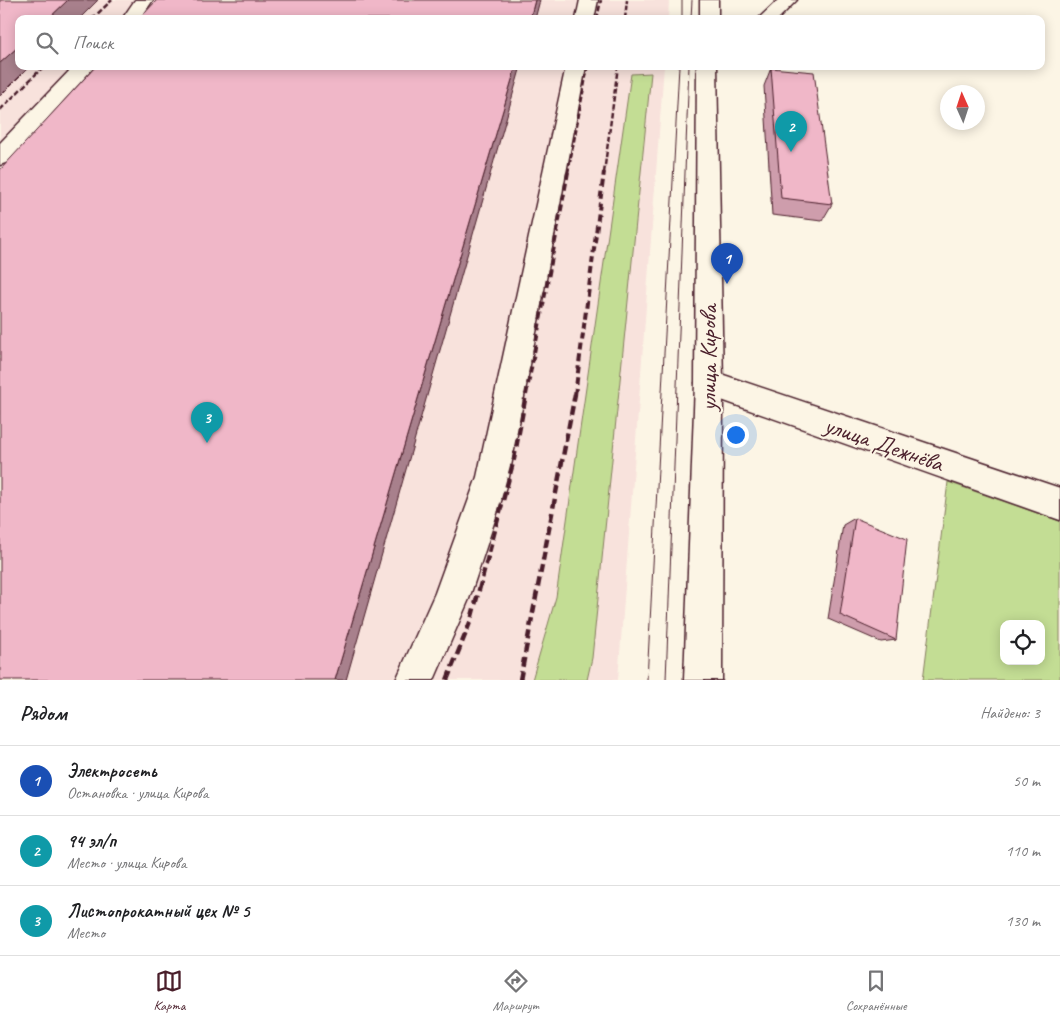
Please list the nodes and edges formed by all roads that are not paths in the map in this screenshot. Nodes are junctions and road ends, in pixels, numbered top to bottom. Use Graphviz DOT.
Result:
graph roads {
  1 [pos="144,0"];
  2 [pos="589,0"];
  3 [pos="710,0"];
  4 [pos="788,0"];
  5 [pos="134,15"];
  6 [pos="586,15"];
  7 [pos="709,15"];
  8 [pos="771,15"];
  9 [pos="81,70"];
  10 [pos="575,70"];
  11 [pos="710,70"];
  12 [pos="0,157"];
  13 [pos="709,383"];
  14 [pos="1060,504"];
  15 [pos="415,680"];
  16 [pos="703,680"];
  1 -- 5 [label="main road"];
  2 -- 6 [label="main road"];
  3 -- 7 [label="main road"];
  4 -- 8 [label="main road"];
  9 -- 12 [label="main road"];
  10 -- 15 [label="main road"];
  11 -- 13 [label="main road, улица Кирова"];
  13 -- 14 [label="main road, улица Дежнёва"];
  13 -- 16 [label="main road, улица Кирова"];
}
